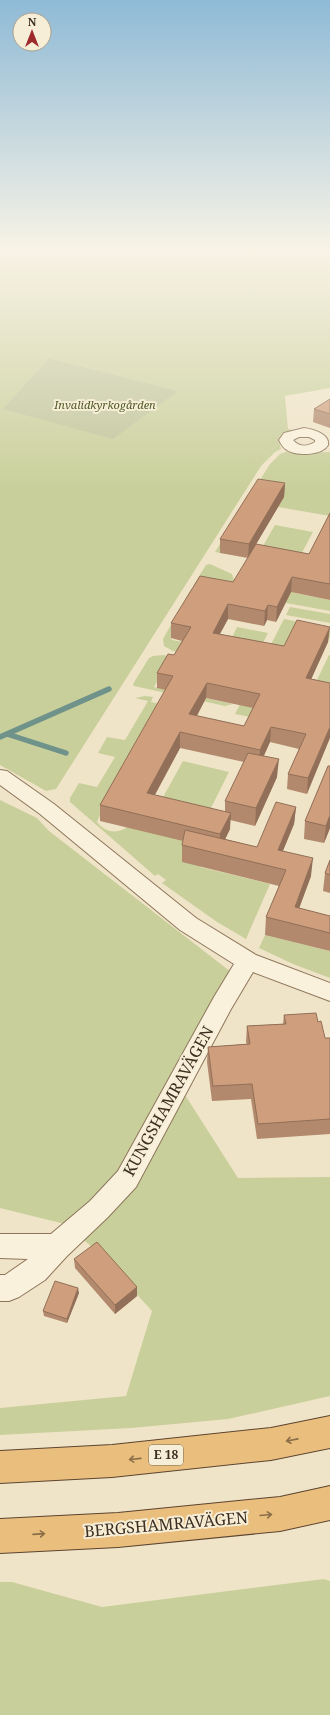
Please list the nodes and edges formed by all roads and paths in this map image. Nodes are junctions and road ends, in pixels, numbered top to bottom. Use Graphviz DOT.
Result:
graph roads {
  1 [pos="0,776"];
  2 [pos="248,961"];
  3 [pos="330,992"];
  4 [pos="0,1246"];
  5 [pos="57,1247"];
  6 [pos="0,1288"];
  7 [pos="330,1432"];
  8 [pos="0,1467"];
  9 [pos="330,1503"];
  10 [pos="0,1536"];
  1 -- 2 [label="street"];
  2 -- 3 [label="street"];
  2 -- 5 [label="street, KUNGSHAMRAVÄGEN"];
  4 -- 5 [label="street"];
  5 -- 6 [label="street, KUNGSHAMRAVÄGEN"];
  7 -- 8 [label="highway, E 18, one-way"];
  10 -- 9 [label="highway, BERGSHAMRAVÄGEN, one-way"];
}
